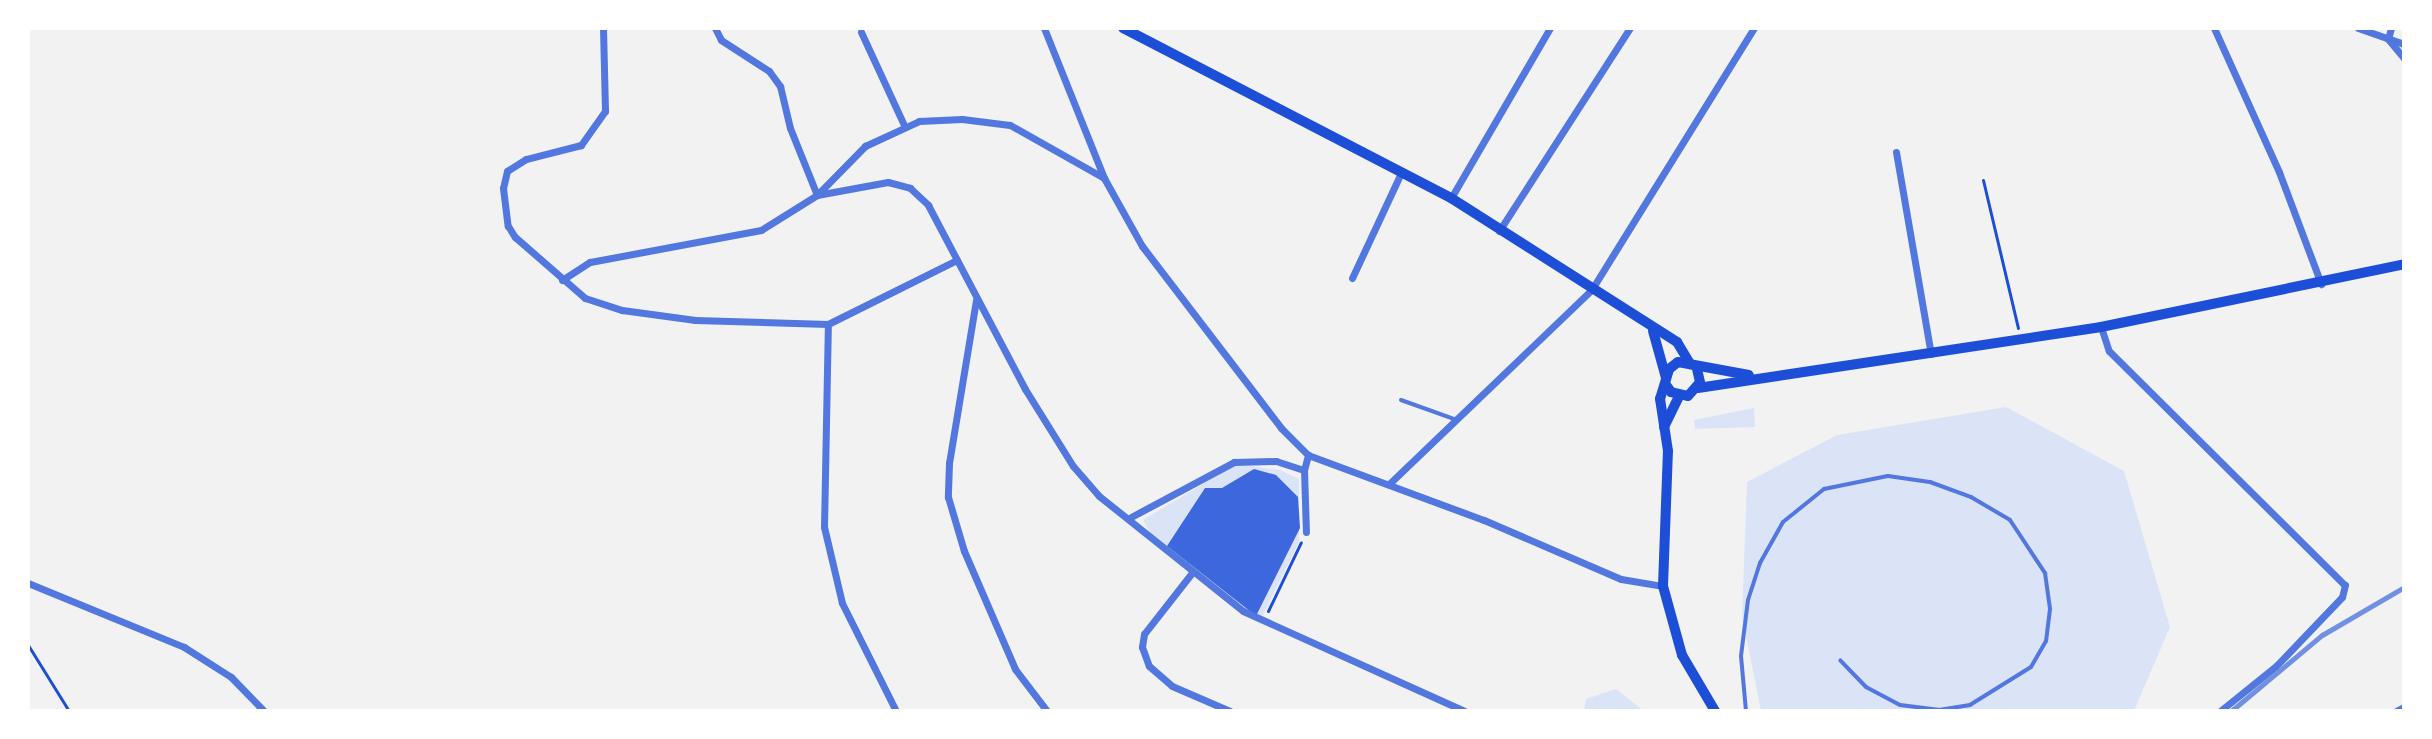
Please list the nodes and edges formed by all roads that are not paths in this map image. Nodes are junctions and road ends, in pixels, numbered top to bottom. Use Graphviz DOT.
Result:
graph roads {
  1 [pos="603,28"];
  2 [pos="715,28"];
  3 [pos="1044,28"];
  4 [pos="1123,28"];
  5 [pos="1550,28"];
  6 [pos="1630,28"];
  7 [pos="1754,28"];
  8 [pos="2214,28"];
  9 [pos="2358,28"];
  10 [pos="2391,28"];
  11 [pos="861,32"];
  12 [pos="2388,39"];
  13 [pos="2404,44"];
  14 [pos="2404,58"];
  15 [pos="904,125"];
  16 [pos="1896,152"];
  17 [pos="1402,171"];
  18 [pos="1104,178"];
  19 [pos="817,195"];
  20 [pos="1451,198"];
  21 [pos="1499,231"];
  22 [pos="957,260"];
  23 [pos="2404,264"];
  24 [pos="1352,278"];
  25 [pos="562,280"];
  26 [pos="2321,285"];
  27 [pos="1592,289"];
  28 [pos="976,300"];
  29 [pos="828,324"];
  30 [pos="2101,327"];
  31 [pos="1653,331"];
  32 [pos="1931,354"];
  33 [pos="1694,366"];
  34 [pos="1754,376"];
  35 [pos="1666,381"];
  36 [pos="1698,388"];
  37 [pos="1679,396"];
  38 [pos="1401,400"];
  39 [pos="1456,420"];
  40 [pos="1664,427"];
  41 [pos="1308,455"];
  42 [pos="1304,470"];
  43 [pos="1389,484"];
  44 [pos="1131,517"];
  45 [pos="1306,532"];
  46 [pos="1191,574"];
  47 [pos="28,583"];
  48 [pos="1663,586"];
  49 [pos="1840,660"];
  50 [pos="2404,707"];
  51 [pos="2226,710"];
  52 [pos="264,711"];
  53 [pos="896,711"];
  54 [pos="1047,711"];
  55 [pos="1230,711"];
  56 [pos="1464,711"];
  57 [pos="1715,711"];
  58 [pos="1746,711"];
  59 [pos="2396,711"];
  1 -- 25 [label="street"];
  2 -- 19 [label="street"];
  3 -- 18 [label="street"];
  4 -- 17 [label="main road"];
  5 -- 20 [label="street"];
  6 -- 21 [label="street"];
  7 -- 27 [label="street"];
  8 -- 26 [label="street"];
  9 -- 12 [label="street"];
  10 -- 12 [label="street"];
  11 -- 15 [label="street"];
  12 -- 13 [label="street"];
  12 -- 14 [label="street"];
  15 -- 18 [label="street"];
  15 -- 19 [label="street"];
  16 -- 32 [label="street"];
  17 -- 20 [label="main road"];
  17 -- 24 [label="street"];
  18 -- 41 [label="street"];
  19 -- 22 [label="street"];
  19 -- 25 [label="street"];
  20 -- 21 [label="main road"];
  21 -- 27 [label="main road"];
  22 -- 28 [label="street"];
  22 -- 29 [label="street"];
  23 -- 26 [label="main road"];
  25 -- 29 [label="street"];
  26 -- 30 [label="main road"];
  27 -- 31 [label="main road"];
  27 -- 39 [label="street"];
  28 -- 44 [label="street"];
  28 -- 54 [label="street"];
  29 -- 53 [label="street"];
  30 -- 32 [label="main road"];
  30 -- 51 [label="street"];
  31 -- 33 [label="main road"];
  31 -- 35 [label="main road"];
  32 -- 34 [label="main road"];
  33 -- 34 [label="main road"];
  33 -- 35 [label="main road"];
  33 -- 36 [label="main road"];
  34 -- 36 [label="main road"];
  35 -- 37 [label="main road"];
  35 -- 40 [label="main road"];
  36 -- 37 [label="main road"];
  37 -- 40 [label="main road"];
  38 -- 39 [label="lane"];
  39 -- 43 [label="street"];
  40 -- 48 [label="main road"];
  41 -- 42 [label="street"];
  41 -- 43 [label="street"];
  42 -- 44 [label="street"];
  42 -- 45 [label="street"];
  43 -- 48 [label="street"];
  44 -- 46 [label="street"];
  46 -- 55 [label="street"];
  46 -- 56 [label="street"];
  47 -- 52 [label="street"];
  48 -- 57 [label="main road"];
  49 -- 58 [label="lane"];
  50 -- 59 [label="street"];
}
